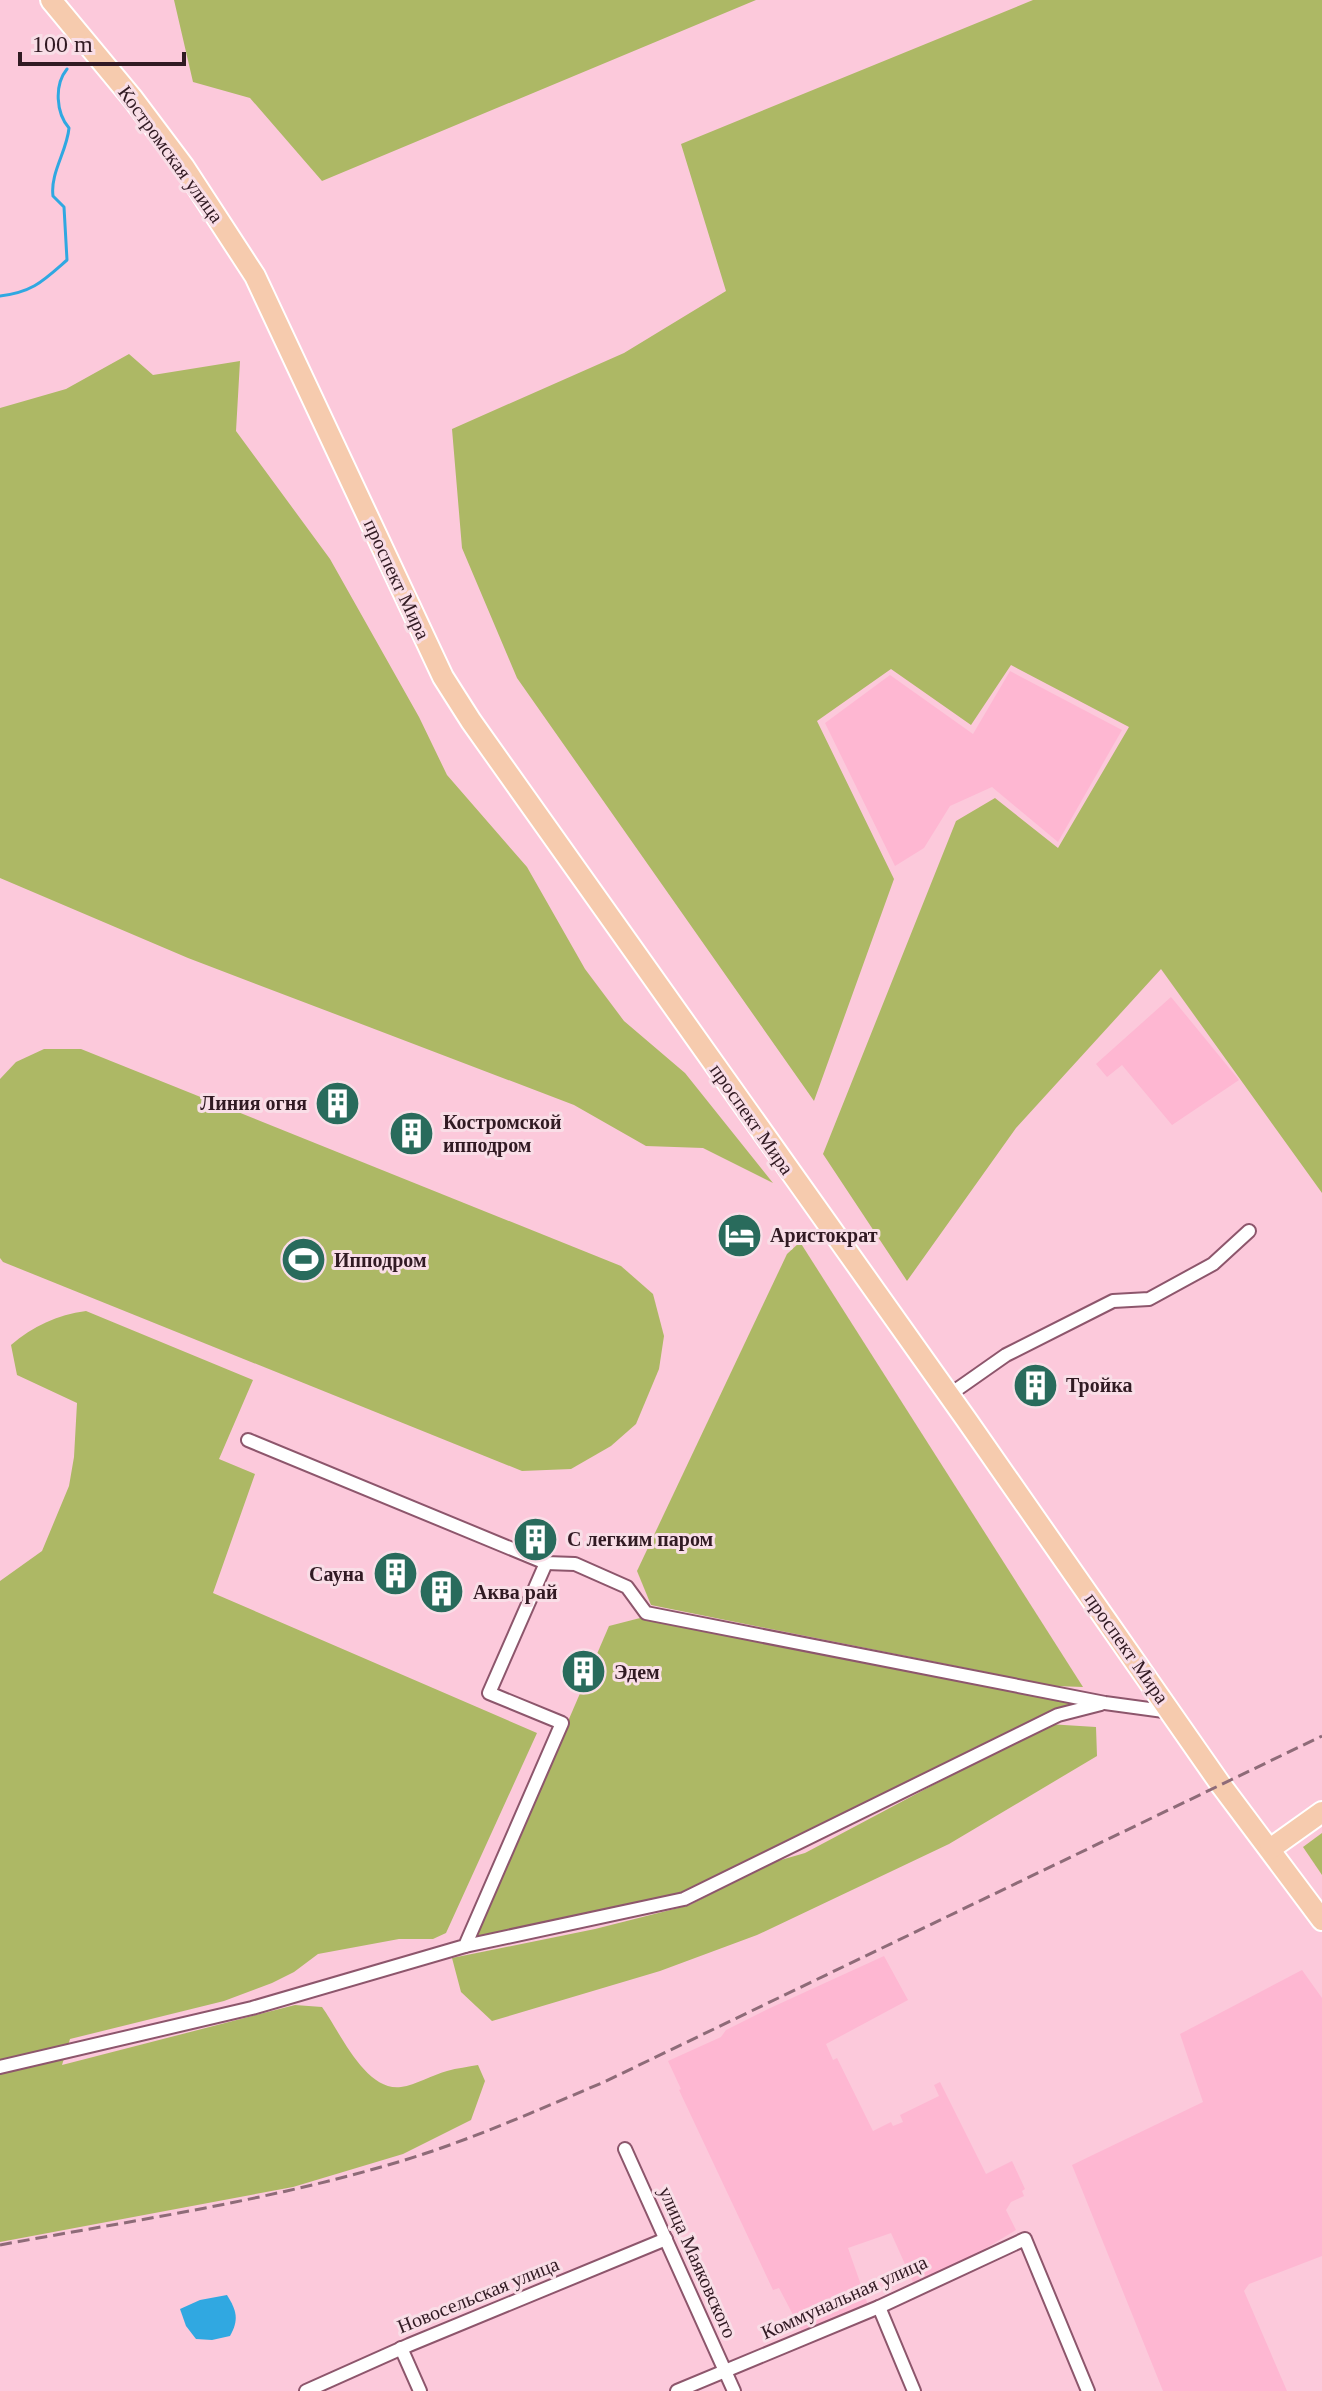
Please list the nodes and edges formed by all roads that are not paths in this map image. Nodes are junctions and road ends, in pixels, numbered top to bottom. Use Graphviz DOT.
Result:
graph roads {
  1 [pos="51,0"];
  2 [pos="255,276"];
  3 [pos="1249,1231"];
  4 [pos="949,1395"];
  5 [pos="248,1440"];
  6 [pos="546,1563"];
  7 [pos="1105,1703"];
  8 [pos="1171,1712"];
  9 [pos="1322,1812"];
  10 [pos="1270,1849"];
  11 [pos="1322,1920"];
  12 [pos="465,1946"];
  13 [pos="0,2067"];
  14 [pos="625,2149"];
  15 [pos="666,2239"];
  16 [pos="879,2307"];
  17 [pos="401,2348"];
  18 [pos="725,2370"];
  19 [pos="306,2391"];
  20 [pos="420,2391"];
  21 [pos="677,2391"];
  22 [pos="734,2391"];
  23 [pos="914,2391"];
  24 [pos="1088,2391"];
  1 -- 2 [label="main road, Костромская улица"];
  2 -- 4 [label="main road, проспект Мира"];
  3 -- 4 [label="street"];
  4 -- 8 [label="main road, проспект Мира"];
  5 -- 6 [label="street"];
  6 -- 7 [label="street"];
  6 -- 12 [label="street"];
  7 -- 8 [label="street"];
  7 -- 12 [label="street"];
  8 -- 10 [label="main road, проспект Мира"];
  9 -- 10 [label="main road"];
  10 -- 11 [label="main road, проспект Мира"];
  12 -- 13 [label="street"];
  14 -- 15 [label="street, улица Маяковского"];
  15 -- 17 [label="street, Новосельская улица"];
  15 -- 18 [label="street, улица Маяковского"];
  16 -- 18 [label="street, Коммунальная улица"];
  16 -- 23 [label="street"];
  16 -- 24 [label="street, Коммунальная улица"];
  17 -- 19 [label="street, Новосельская улица"];
  17 -- 20 [label="street"];
  18 -- 21 [label="street, Коммунальная улица"];
  18 -- 22 [label="street, улица Маяковского"];
}
